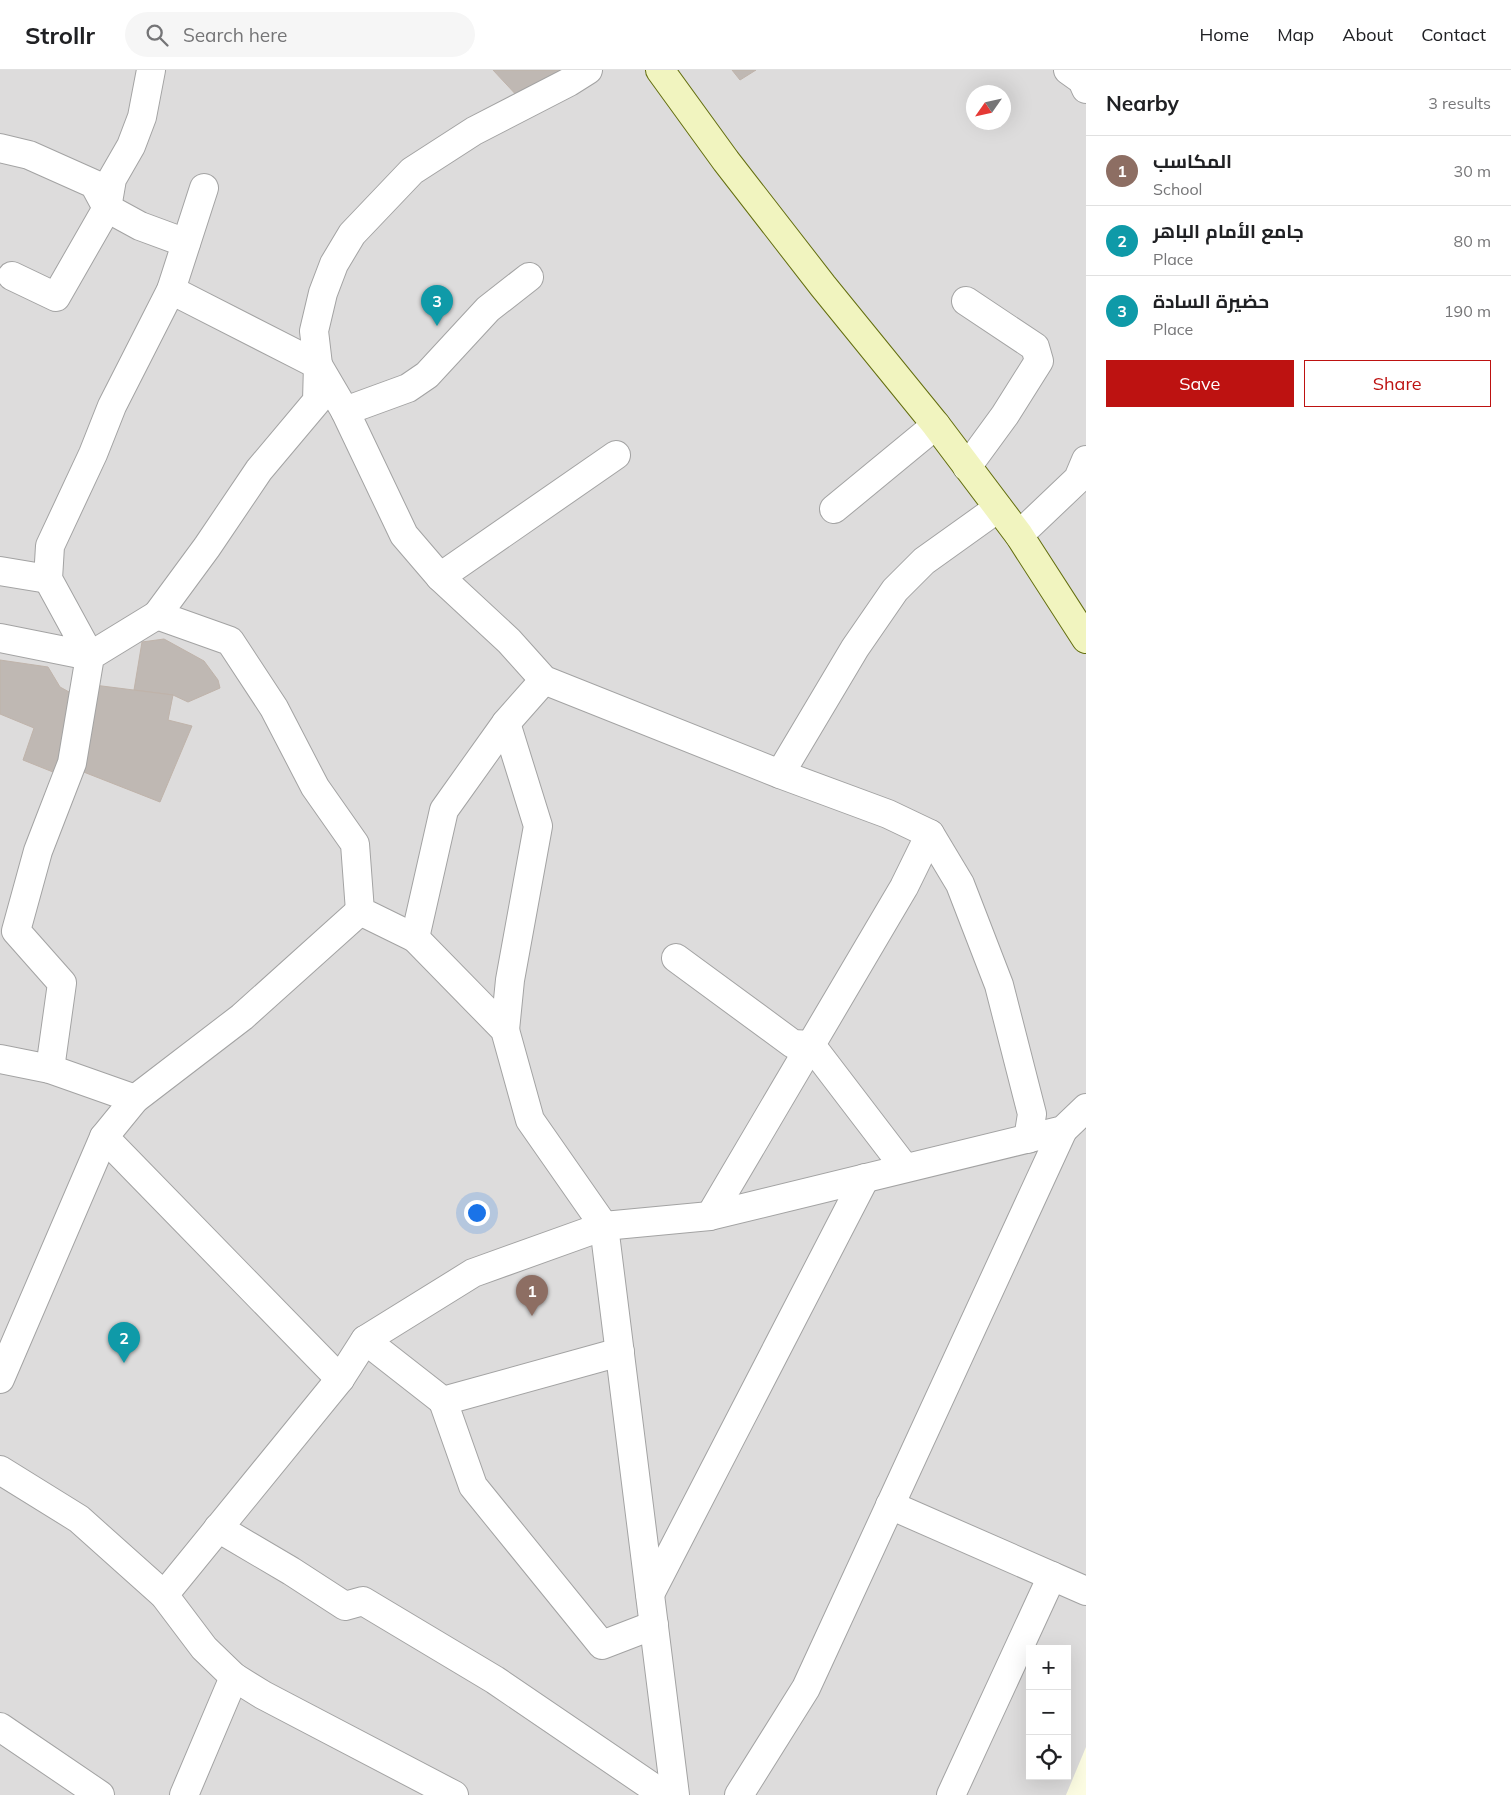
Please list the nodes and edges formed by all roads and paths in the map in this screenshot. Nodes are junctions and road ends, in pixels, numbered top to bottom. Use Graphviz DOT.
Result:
graph roads {
  1 [pos="150,70"];
  2 [pos="588,70"];
  3 [pos="660,70"];
  4 [pos="1068,70"];
  5 [pos="1086,90"];
  6 [pos="0,148"];
  7 [pos="204,188"];
  8 [pos="106,208"];
  9 [pos="186,243"];
  10 [pos="12,276"];
  11 [pos="529,277"];
  12 [pos="171,290"];
  13 [pos="966,301"];
  14 [pos="318,364"];
  15 [pos="345,411"];
  16 [pos="936,425"];
  17 [pos="616,455"];
  18 [pos="1086,460"];
  19 [pos="967,467"];
  20 [pos="998,508"];
  21 [pos="834,509"];
  22 [pos="1019,535"];
  23 [pos="0,572"];
  24 [pos="440,577"];
  25 [pos="48,579"];
  26 [pos="157,615"];
  27 [pos="0,638"];
  28 [pos="1086,639"];
  29 [pos="90,656"];
  30 [pos="544,680"];
  31 [pos="506,723"];
  32 [pos="780,774"];
  33 [pos="930,834"];
  34 [pos="360,911"];
  35 [pos="415,938"];
  36 [pos="676,958"];
  37 [pos="504,1030"];
  38 [pos="811,1046"];
  39 [pos="0,1059"];
  40 [pos="50,1069"];
  41 [pos="135,1099"];
  42 [pos="1086,1108"];
  43 [pos="1063,1130"];
  44 [pos="104,1137"];
  45 [pos="1028,1139"];
  46 [pos="905,1168"];
  47 [pos="865,1178"];
  48 [pos="710,1216"];
  49 [pos="604,1226"];
  50 [pos="365,1340"];
  51 [pos="620,1352"];
  52 [pos="0,1379"];
  53 [pos="340,1379"];
  54 [pos="443,1401"];
  55 [pos="0,1470"];
  56 [pos="890,1505"];
  57 [pos="218,1528"];
  58 [pos="1052,1576"];
  59 [pos="1086,1591"];
  60 [pos="650,1594"];
  61 [pos="164,1595"];
  62 [pos="654,1625"];
  63 [pos="234,1677"];
  64 [pos="0,1727"];
  65 [pos="100,1795"];
  66 [pos="184,1795"];
  67 [pos="454,1795"];
  68 [pos="664,1795"];
  69 [pos="675,1795"];
  70 [pos="740,1795"];
  71 [pos="951,1795"];
  1 -- 8 [label="street"];
  2 -- 14 [label="street"];
  3 -- 16 [label="main road"];
  4 -- 5 [label="street"];
  6 -- 8 [label="street"];
  7 -- 9 [label="street"];
  8 -- 9 [label="street"];
  8 -- 10 [label="street"];
  9 -- 12 [label="street"];
  11 -- 15 [label="street"];
  12 -- 14 [label="street"];
  12 -- 25 [label="street"];
  13 -- 19 [label="street"];
  14 -- 15 [label="street"];
  14 -- 26 [label="street"];
  15 -- 24 [label="street"];
  16 -- 19 [label="main road"];
  16 -- 21 [label="street"];
  17 -- 24 [label="street"];
  18 -- 22 [label="street"];
  19 -- 20 [label="main road"];
  20 -- 22 [label="main road"];
  20 -- 32 [label="street"];
  22 -- 28 [label="main road"];
  23 -- 25 [label="street"];
  24 -- 30 [label="street"];
  25 -- 29 [label="street"];
  26 -- 29 [label="street"];
  26 -- 34 [label="street"];
  27 -- 29 [label="street"];
  29 -- 40 [label="street"];
  30 -- 31 [label="street"];
  30 -- 32 [label="street"];
  31 -- 35 [label="street"];
  31 -- 37 [label="street"];
  32 -- 33 [label="street"];
  33 -- 38 [label="street"];
  33 -- 45 [label="street"];
  34 -- 35 [label="street"];
  34 -- 41 [label="street"];
  35 -- 37 [label="street"];
  36 -- 38 [label="street"];
  37 -- 49 [label="street"];
  38 -- 46 [label="street"];
  38 -- 48 [label="street"];
  39 -- 40 [label="street"];
  40 -- 41 [label="street"];
  41 -- 44 [label="street"];
  42 -- 43 [label="street"];
  43 -- 45 [label="street"];
  43 -- 56 [label="street"];
  44 -- 52 [label="street"];
  44 -- 53 [label="street"];
  45 -- 46 [label="street"];
  46 -- 47 [label="street"];
  47 -- 48 [label="street"];
  47 -- 60 [label="street"];
  48 -- 49 [label="street"];
  49 -- 50 [label="street"];
  49 -- 51 [label="street"];
  50 -- 53 [label="street"];
  50 -- 54 [label="street"];
  51 -- 54 [label="street"];
  51 -- 60 [label="street"];
  53 -- 57 [label="street"];
  54 -- 62 [label="street"];
  55 -- 61 [label="street"];
  56 -- 58 [label="street"];
  56 -- 70 [label="street"];
  57 -- 61 [label="street"];
  57 -- 68 [label="street"];
  58 -- 59 [label="street"];
  58 -- 71 [label="street"];
  60 -- 62 [label="street"];
  61 -- 63 [label="street"];
  62 -- 69 [label="street"];
  63 -- 66 [label="street"];
  63 -- 67 [label="street"];
  64 -- 65 [label="street"];
}
